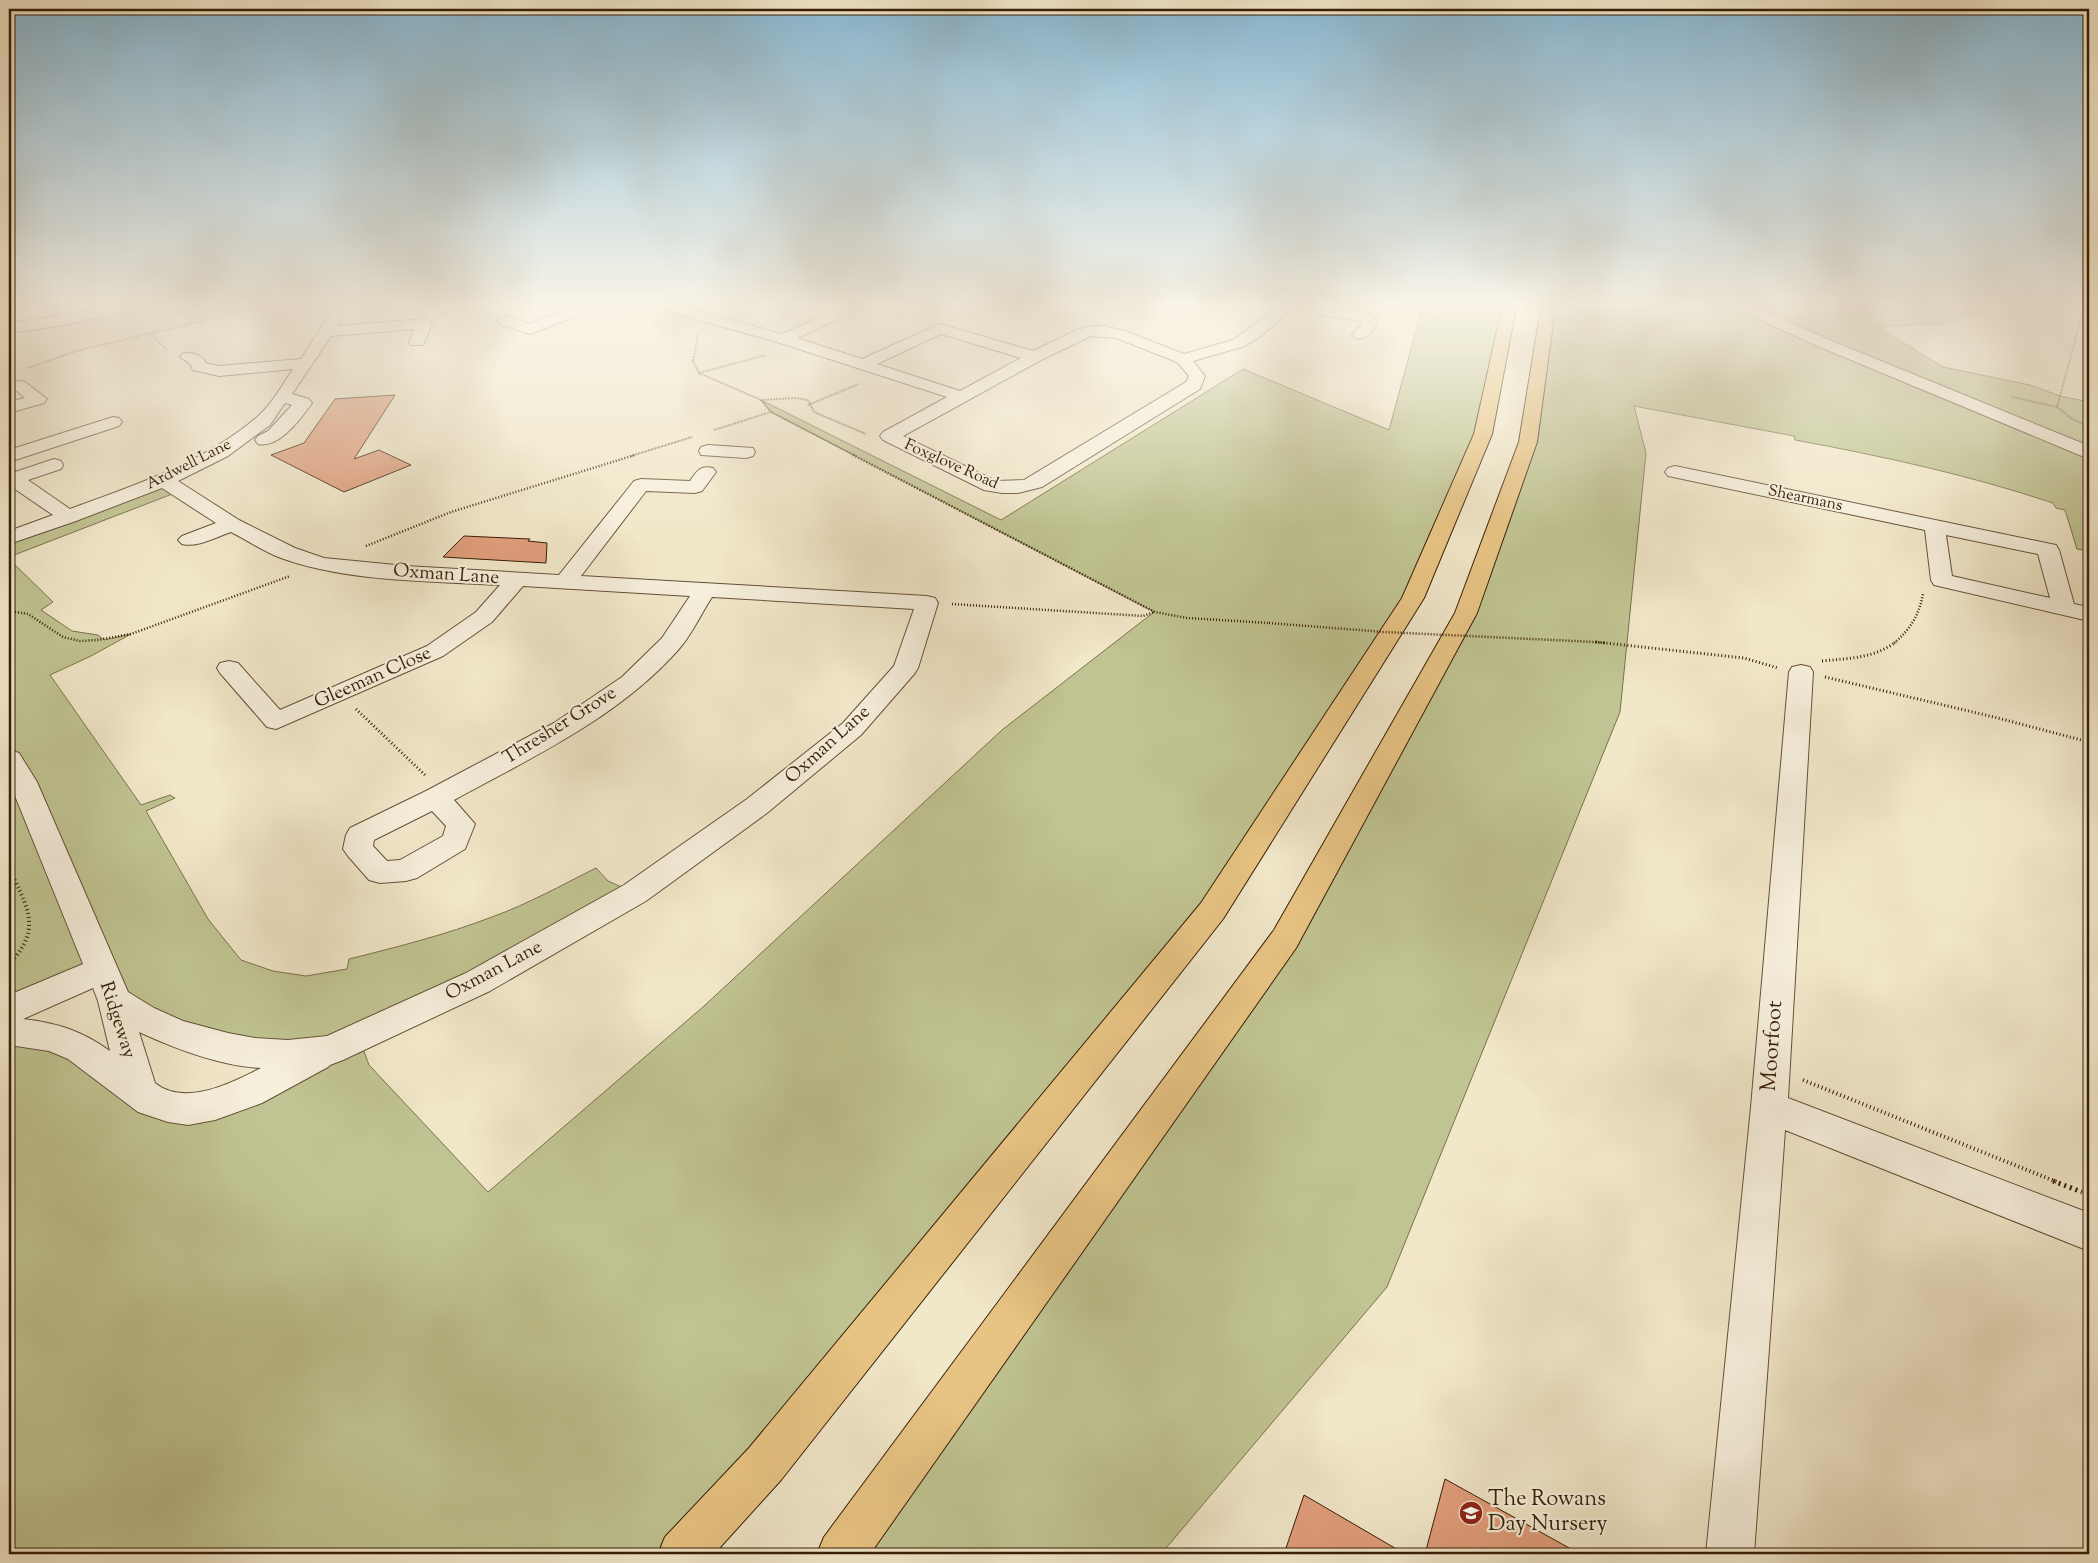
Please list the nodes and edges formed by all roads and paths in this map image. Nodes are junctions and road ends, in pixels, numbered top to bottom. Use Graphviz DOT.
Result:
graph roads {
  1 [pos="293,381"];
  2 [pos="717,381"];
  3 [pos="863,381"];
  4 [pos="912,381"];
  5 [pos="989,381"];
  6 [pos="1195,381"];
  7 [pos="1494,381"];
  8 [pos="1537,381"];
  9 [pos="1915,381"];
  10 [pos="2064,381"];
  11 [pos="19,386"];
  12 [pos="960,396"];
  13 [pos="761,400"];
  14 [pos="808,405"];
  15 [pos="9,408"];
  16 [pos="771,412"];
  17 [pos="113,422"];
  18 [pos="2089,427"];
  19 [pos="705,433"];
  20 [pos="696,436"];
  21 [pos="889,436"];
  22 [pos="746,452"];
  23 [pos="36,453"];
  24 [pos="2089,453"];
  25 [pos="9,456"];
  26 [pos="1675,472"];
  27 [pos="11,478"];
  28 [pos="164,481"];
  29 [pos="69,517"];
  30 [pos="232,524"];
  31 [pos="1934,527"];
  32 [pos="9,538"];
  33 [pos="189,540"];
  34 [pos="322,564"];
  35 [pos="518,580"];
  36 [pos="565,582"];
  37 [pos="1924,587"];
  38 [pos="705,591"];
  39 [pos="927,603"];
  40 [pos="2064,609"];
  41 [pos="9,611"];
  42 [pos="1155,612"];
  43 [pos="2089,614"];
  44 [pos="1811,667"];
  45 [pos="229,668"];
  46 [pos="340,694"];
  47 [pos="2089,742"];
  48 [pos="9,759"];
  49 [pos="440,796"];
  50 [pos="9,870"];
  51 [pos="9,964"];
  52 [pos="108,986"];
  53 [pos="9,1010"];
  54 [pos="9,1031"];
  55 [pos="330,1050"];
  56 [pos="1798,1073"];
  57 [pos="140,1092"];
  58 [pos="1769,1107"];
  59 [pos="2089,1195"];
  60 [pos="2089,1232"];
  61 [pos="682,1554"];
  62 [pos="841,1554"];
  63 [pos="1730,1554"];
  1 -- 28 [label="street, Ardwell Lane"];
  2 -- 13 [label="path"];
  3 -- 14 [label="path"];
  4 -- 12 [label="street"];
  5 -- 12 [label="street, Foxglove Road"];
  6 -- 21 [label="street, Foxglove Road"];
  7 -- 61 [label="highway"];
  8 -- 62 [label="highway"];
  9 -- 24 [label="street"];
  10 -- 18 [label="path"];
  11 -- 15 [label="street"];
  12 -- 21 [label="street, Foxglove Road"];
  13 -- 14 [label="path"];
  13 -- 16 [label="path"];
  14 -- 21 [label="path"];
  16 -- 19 [label="path"];
  16 -- 42 [label="path"];
  17 -- 25 [label="street"];
  20 -- 34 [label="path"];
  22 -- 36 [label="street"];
  23 -- 27 [label="street"];
  26 -- 31 [label="street, Shearmans"];
  27 -- 29 [label="street"];
  28 -- 29 [label="street, Ardwell Lane"];
  28 -- 30 [label="street, Oxman Lane"];
  29 -- 32 [label="street, Ardwell Lane"];
  30 -- 33 [label="street"];
  30 -- 34 [label="street, Oxman Lane"];
  31 -- 40 [label="street, Shearmans"];
  31 -- 40 [label="street"];
  34 -- 35 [label="street, Oxman Lane"];
  34 -- 41 [label="path"];
  35 -- 36 [label="street, Oxman Lane"];
  35 -- 46 [label="street, Gleeman Close"];
  36 -- 38 [label="street, Oxman Lane"];
  37 -- 44 [label="path"];
  38 -- 39 [label="street, Oxman Lane"];
  38 -- 49 [label="street, Thresher Grove"];
  39 -- 42 [label="path"];
  39 -- 55 [label="street, Oxman Lane"];
  40 -- 43 [label="street"];
  42 -- 44 [label="path, bridge"];
  44 -- 47 [label="path"];
  44 -- 58 [label="street, Moorfoot"];
  45 -- 46 [label="street, Gleeman Close"];
  46 -- 49 [label="path"];
  48 -- 52 [label="street, Ridgeway"];
  50 -- 51 [label="path"];
  52 -- 53 [label="street"];
  52 -- 55 [label="street, Oxman Lane"];
  52 -- 57 [label="street, Ridgeway"];
  54 -- 57 [label="street"];
  55 -- 57 [label="street"];
  56 -- 59 [label="path"];
  58 -- 60 [label="street, Moorfoot"];
  58 -- 63 [label="street"];
}
